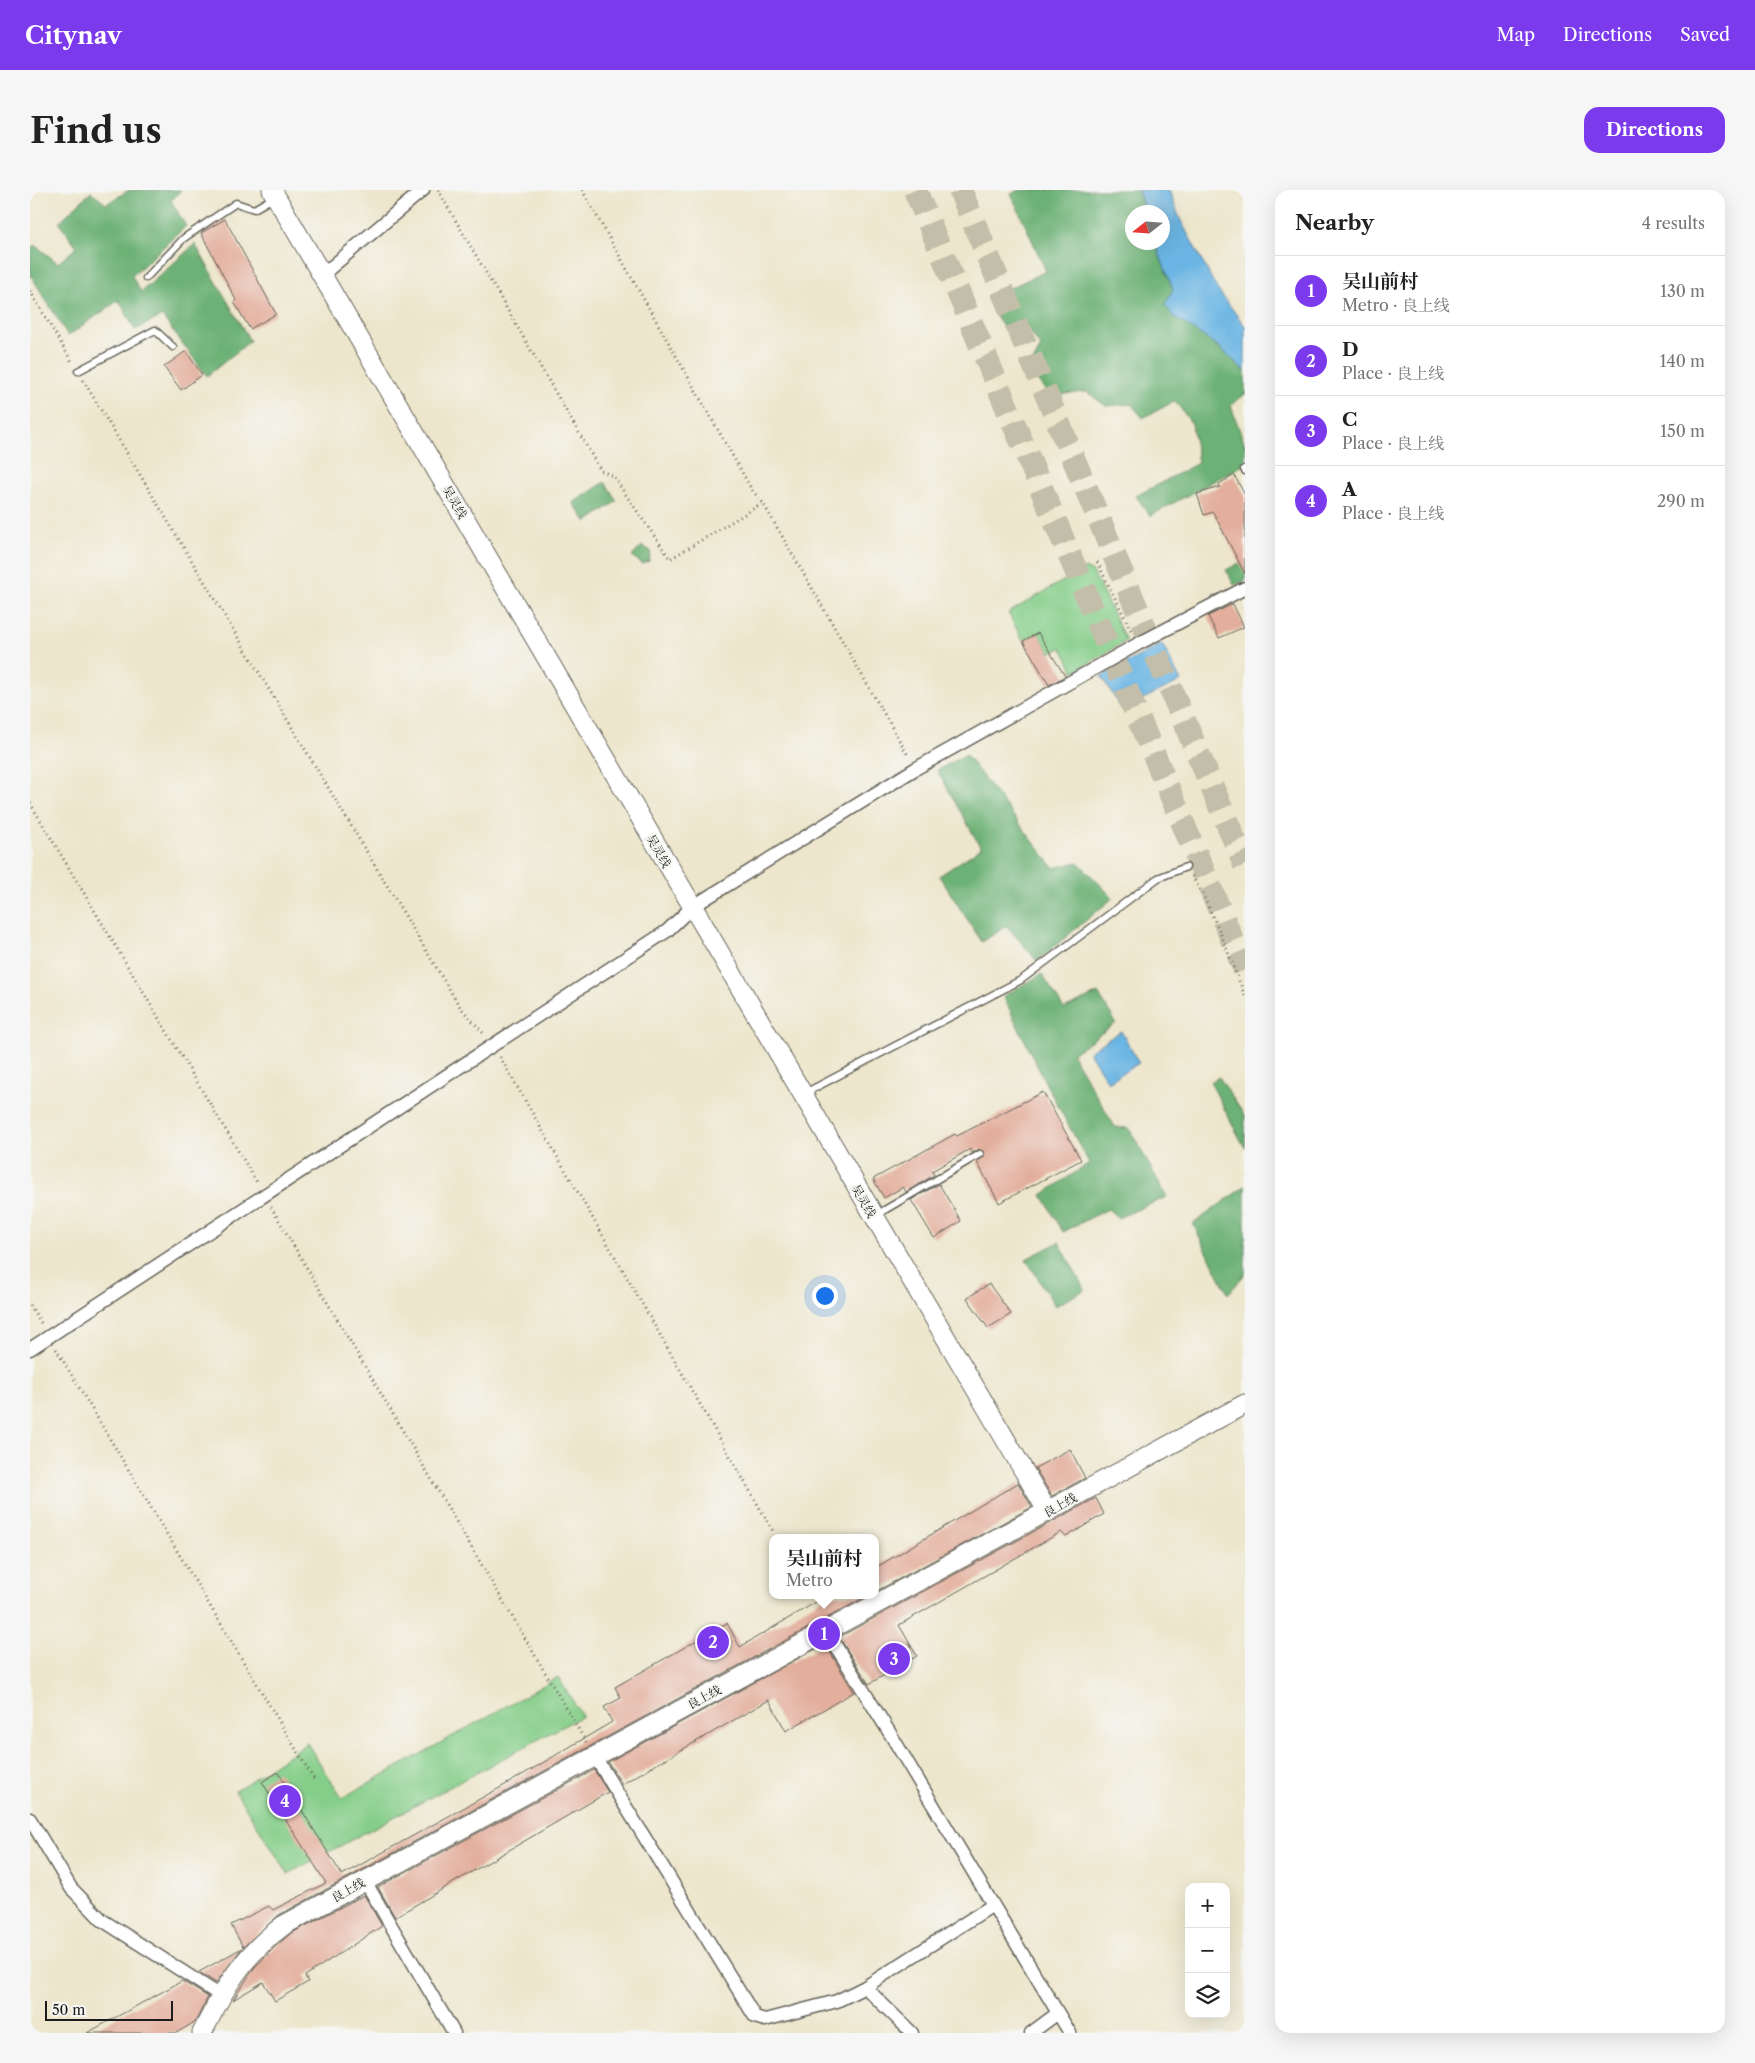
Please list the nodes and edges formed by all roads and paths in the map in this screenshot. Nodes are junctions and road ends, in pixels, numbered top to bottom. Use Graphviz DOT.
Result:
graph roads {
  1 [pos="422,190"];
  2 [pos="438,190"];
  3 [pos="582,190"];
  4 [pos="274,193"];
  5 [pos="322,275"];
  6 [pos="146,278"];
  7 [pos="30,291"];
  8 [pos="173,347"];
  9 [pos="78,371"];
  10 [pos="763,503"];
  11 [pos="1097,562"];
  12 [pos="1245,588"];
  13 [pos="1138,644"];
  14 [pos="915,768"];
  15 [pos="30,803"];
  16 [pos="1186,867"];
  17 [pos="692,907"];
  18 [pos="1245,996"];
  19 [pos="493,1045"];
  20 [pos="802,1094"];
  21 [pos="980,1154"];
  22 [pos="264,1195"];
  23 [pos="873,1217"];
  24 [pos="30,1305"];
  25 [pos="49,1336"];
  26 [pos="30,1349"];
  27 [pos="1245,1404"];
  28 [pos="1048,1512"];
  29 [pos="773,1531"];
  30 [pos="826,1632"];
  31 [pos="594,1755"];
  32 [pos="315,1781"];
  33 [pos="30,1819"];
  34 [pos="365,1881"];
  35 [pos="993,1905"];
  36 [pos="865,1987"];
  37 [pos="221,1996"];
  38 [pos="1058,2013"];
  39 [pos="202,2033"];
  40 [pos="454,2033"];
  41 [pos="912,2033"];
  42 [pos="1031,2033"];
  43 [pos="1070,2033"];
  1 -- 5 [label="street"];
  2 -- 10 [label="path"];
  3 -- 10 [label="path"];
  4 -- 5 [label="street, 吴灵线"];
  4 -- 6 [label="lane"];
  5 -- 17 [label="street, 吴灵线"];
  7 -- 9 [label="path"];
  8 -- 9 [label="lane"];
  9 -- 19 [label="path"];
  10 -- 14 [label="path"];
  11 -- 13 [label="path"];
  12 -- 13 [label="street"];
  13 -- 14 [label="street"];
  14 -- 17 [label="street"];
  15 -- 22 [label="path"];
  16 -- 18 [label="path"];
  16 -- 20 [label="lane"];
  17 -- 19 [label="street"];
  17 -- 20 [label="street, 吴灵线"];
  19 -- 22 [label="street"];
  19 -- 29 [label="path"];
  20 -- 23 [label="street, 吴灵线"];
  21 -- 23 [label="lane"];
  22 -- 25 [label="street"];
  22 -- 31 [label="path"];
  23 -- 28 [label="street, 吴灵线"];
  24 -- 25 [label="path"];
  25 -- 26 [label="street"];
  25 -- 32 [label="path"];
  27 -- 28 [label="street, 良上线"];
  28 -- 30 [label="street, 良上线"];
  30 -- 31 [label="street, 良上线"];
  30 -- 35 [label="street"];
  31 -- 34 [label="street, 良上线"];
  31 -- 36 [label="street"];
  33 -- 37 [label="street"];
  34 -- 37 [label="street, 良上线"];
  34 -- 40 [label="street"];
  35 -- 36 [label="street"];
  35 -- 38 [label="street"];
  36 -- 41 [label="street"];
  37 -- 39 [label="street, 良上线"];
  38 -- 42 [label="street"];
  38 -- 43 [label="street"];
}
